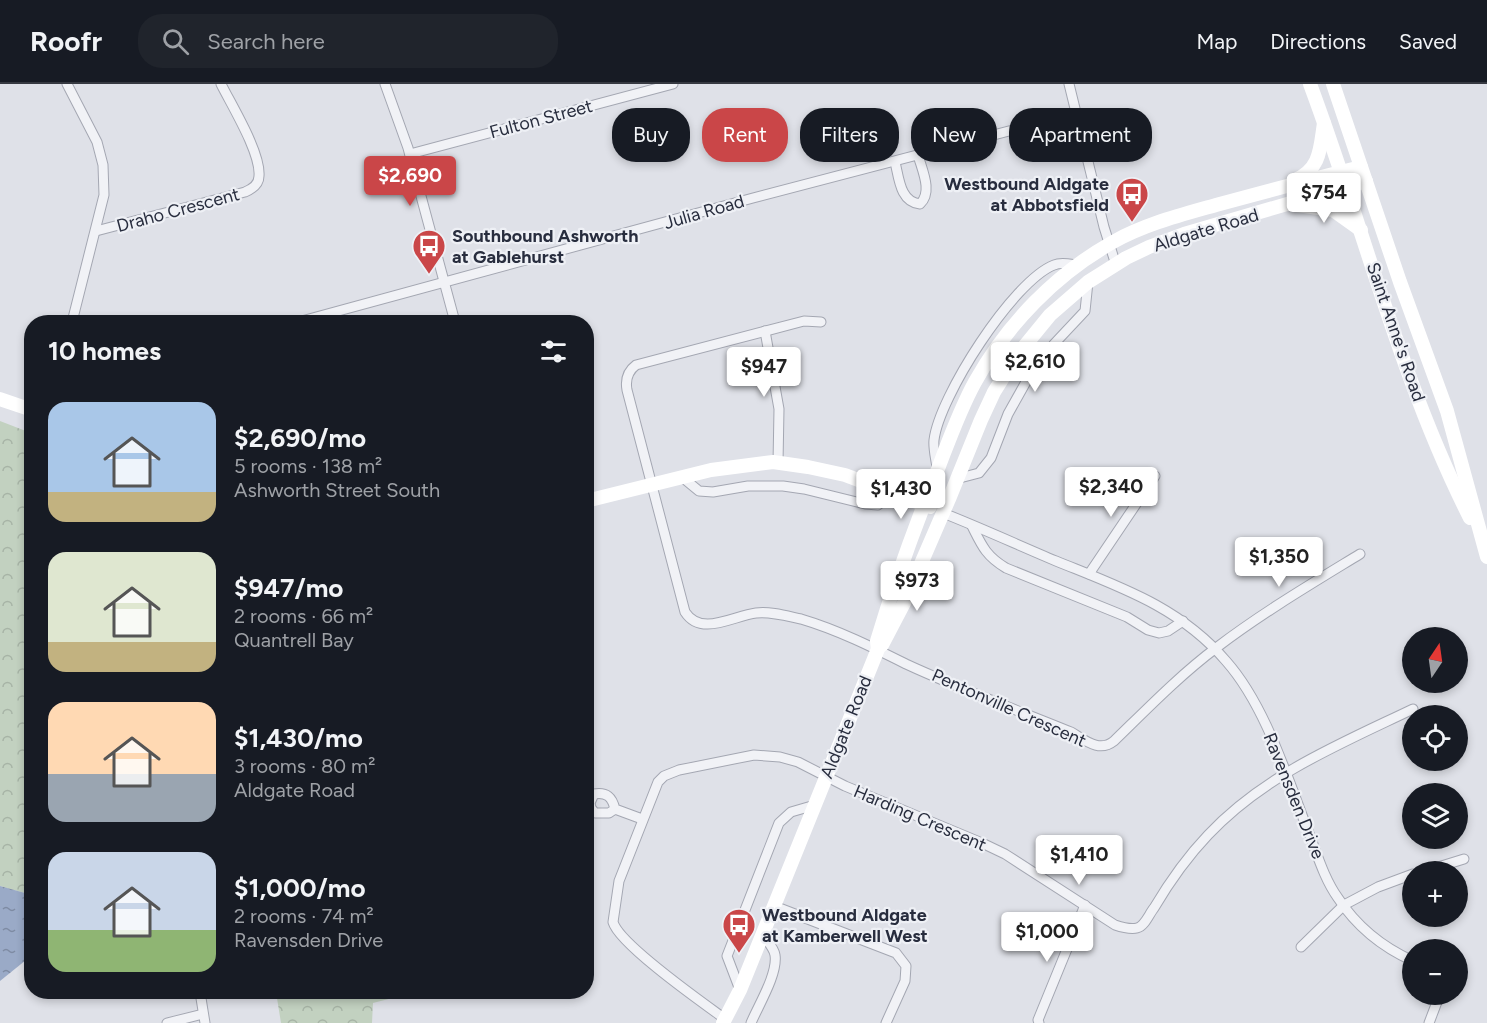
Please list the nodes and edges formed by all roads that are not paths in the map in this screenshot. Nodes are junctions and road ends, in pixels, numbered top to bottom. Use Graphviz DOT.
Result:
graph roads {
  1 [pos="67,84"];
  2 [pos="221,84"];
  3 [pos="385,84"];
  4 [pos="673,84"];
  5 [pos="1069,84"];
  6 [pos="1310,84"];
  7 [pos="1333,84"];
  8 [pos="1073,108"];
  9 [pos="1324,122"];
  10 [pos="410,154"];
  11 [pos="895,162"];
  12 [pos="920,162"];
  13 [pos="1087,162"];
  14 [pos="1361,167"];
  15 [pos="1341,172"];
  16 [pos="1366,182"];
  17 [pos="1277,188"];
  18 [pos="1347,188"];
  19 [pos="1292,204"];
  20 [pos="96,231"];
  21 [pos="1362,232"];
  22 [pos="1109,245"];
  23 [pos="1116,265"];
  24 [pos="1088,282"];
  25 [pos="445,284"];
  26 [pos="74,315"];
  27 [pos="325,315"];
  28 [pos="453,315"];
  29 [pos="821,322"];
  30 [pos="765,331"];
  31 [pos="0,399"];
  32 [pos="24,407"];
  33 [pos="778,463"];
  34 [pos="1155,476"];
  35 [pos="682,477"];
  36 [pos="956,479"];
  37 [pos="651,485"];
  38 [pos="893,493"];
  39 [pos="594,499"];
  40 [pos="924,504"];
  41 [pos="943,513"];
  42 [pos="972,526"];
  43 [pos="1482,541"];
  44 [pos="1360,554"];
  45 [pos="1487,557"];
  46 [pos="1089,574"];
  47 [pos="1183,621"];
  48 [pos="878,649"];
  49 [pos="1215,649"];
  50 [pos="1402,714"];
  51 [pos="1285,773"];
  52 [pos="827,776"];
  53 [pos="815,805"];
  54 [pos="615,809"];
  55 [pos="642,819"];
  56 [pos="1464,859"];
  57 [pos="1458,861"];
  58 [pos="1402,877"];
  59 [pos="1344,905"];
  60 [pos="774,906"];
  61 [pos="1085,906"];
  62 [pos="763,935"];
  63 [pos="1301,947"];
  64 [pos="1402,956"];
  65 [pos="740,990"];
  66 [pos="201,999"];
  67 [pos="1436,1005"];
  68 [pos="204,1018"];
  69 [pos="724,1021"];
  70 [pos="167,1023"];
  71 [pos="751,1023"];
  72 [pos="886,1023"];
  73 [pos="1039,1023"];
  74 [pos="1429,1023"];
  1 -- 20 [label="street"];
  2 -- 20 [label="street, Draho Crescent"];
  3 -- 10 [label="street"];
  4 -- 10 [label="street, Fulton Street"];
  5 -- 8 [label="street"];
  6 -- 9 [label="street, Saint Anne's Road"];
  7 -- 14 [label="street, Saint Anne's Road"];
  9 -- 15 [label="street, Saint Anne's Road"];
  9 -- 17 [label="street"];
  10 -- 25 [label="street"];
  11 -- 12 [label="street"];
  11 -- 25 [label="street, Julia Road"];
  13 -- 22 [label="street"];
  14 -- 15 [label="street, Aldgate Road"];
  14 -- 16 [label="street, Saint Anne's Road"];
  15 -- 17 [label="street, Aldgate Road"];
  15 -- 18 [label="street, Saint Anne's Road"];
  16 -- 18 [label="street, Aldgate Road"];
  16 -- 43 [label="street, Saint Anne's Road"];
  17 -- 22 [label="street, Aldgate Road"];
  18 -- 19 [label="street, Aldgate Road"];
  18 -- 21 [label="street, Saint Anne's Road"];
  19 -- 21 [label="street"];
  19 -- 23 [label="street, Aldgate Road"];
  20 -- 26 [label="street"];
  21 -- 43 [label="street, Saint Anne's Road"];
  22 -- 23 [label="street"];
  22 -- 40 [label="street, Aldgate Road"];
  23 -- 24 [label="street, Aldgate Road"];
  24 -- 36 [label="street, Aldgate Road"];
  24 -- 36 [label="street"];
  25 -- 27 [label="street, Julia Road"];
  25 -- 28 [label="street"];
  29 -- 30 [label="street"];
  30 -- 33 [label="street"];
  30 -- 37 [label="street"];
  31 -- 32 [label="street"];
  33 -- 35 [label="street"];
  33 -- 38 [label="street"];
  34 -- 46 [label="street"];
  35 -- 37 [label="street"];
  35 -- 38 [label="street"];
  36 -- 41 [label="street, Aldgate Road"];
  37 -- 39 [label="street"];
  37 -- 48 [label="street, Pentonville Crescent"];
  38 -- 40 [label="street"];
  40 -- 41 [label="street"];
  40 -- 48 [label="street, Aldgate Road"];
  41 -- 42 [label="street, Ravensden Drive"];
  41 -- 48 [label="street, Aldgate Road"];
  42 -- 46 [label="street, Ravensden Drive"];
  42 -- 47 [label="street"];
  43 -- 45 [label="street, Saint Anne's Road"];
  44 -- 49 [label="street, Pentonville Crescent"];
  46 -- 47 [label="street, Ravensden Drive"];
  47 -- 49 [label="street, Ravensden Drive"];
  48 -- 49 [label="street, Pentonville Crescent"];
  48 -- 52 [label="street, Aldgate Road"];
  49 -- 51 [label="street, Ravensden Drive"];
  50 -- 51 [label="street"];
  51 -- 59 [label="street, Ravensden Drive"];
  51 -- 61 [label="street, Harding Crescent"];
  52 -- 53 [label="street, Aldgate Road"];
  52 -- 55 [label="street, Harding Crescent"];
  52 -- 61 [label="street, Harding Crescent"];
  53 -- 60 [label="street, Aldgate Road"];
  53 -- 65 [label="street"];
  54 -- 55 [label="street"];
  55 -- 69 [label="street, Harding Crescent"];
  56 -- 57 [label="street"];
  58 -- 59 [label="street"];
  59 -- 63 [label="street"];
  59 -- 64 [label="street, Ravensden Drive"];
  60 -- 62 [label="street, Aldgate Road"];
  60 -- 72 [label="street"];
  61 -- 73 [label="street"];
  62 -- 65 [label="street, Aldgate Road"];
  62 -- 71 [label="street"];
  65 -- 69 [label="street, Aldgate Road"];
  66 -- 68 [label="street"];
  67 -- 74 [label="street"];
  68 -- 70 [label="street"];
}
